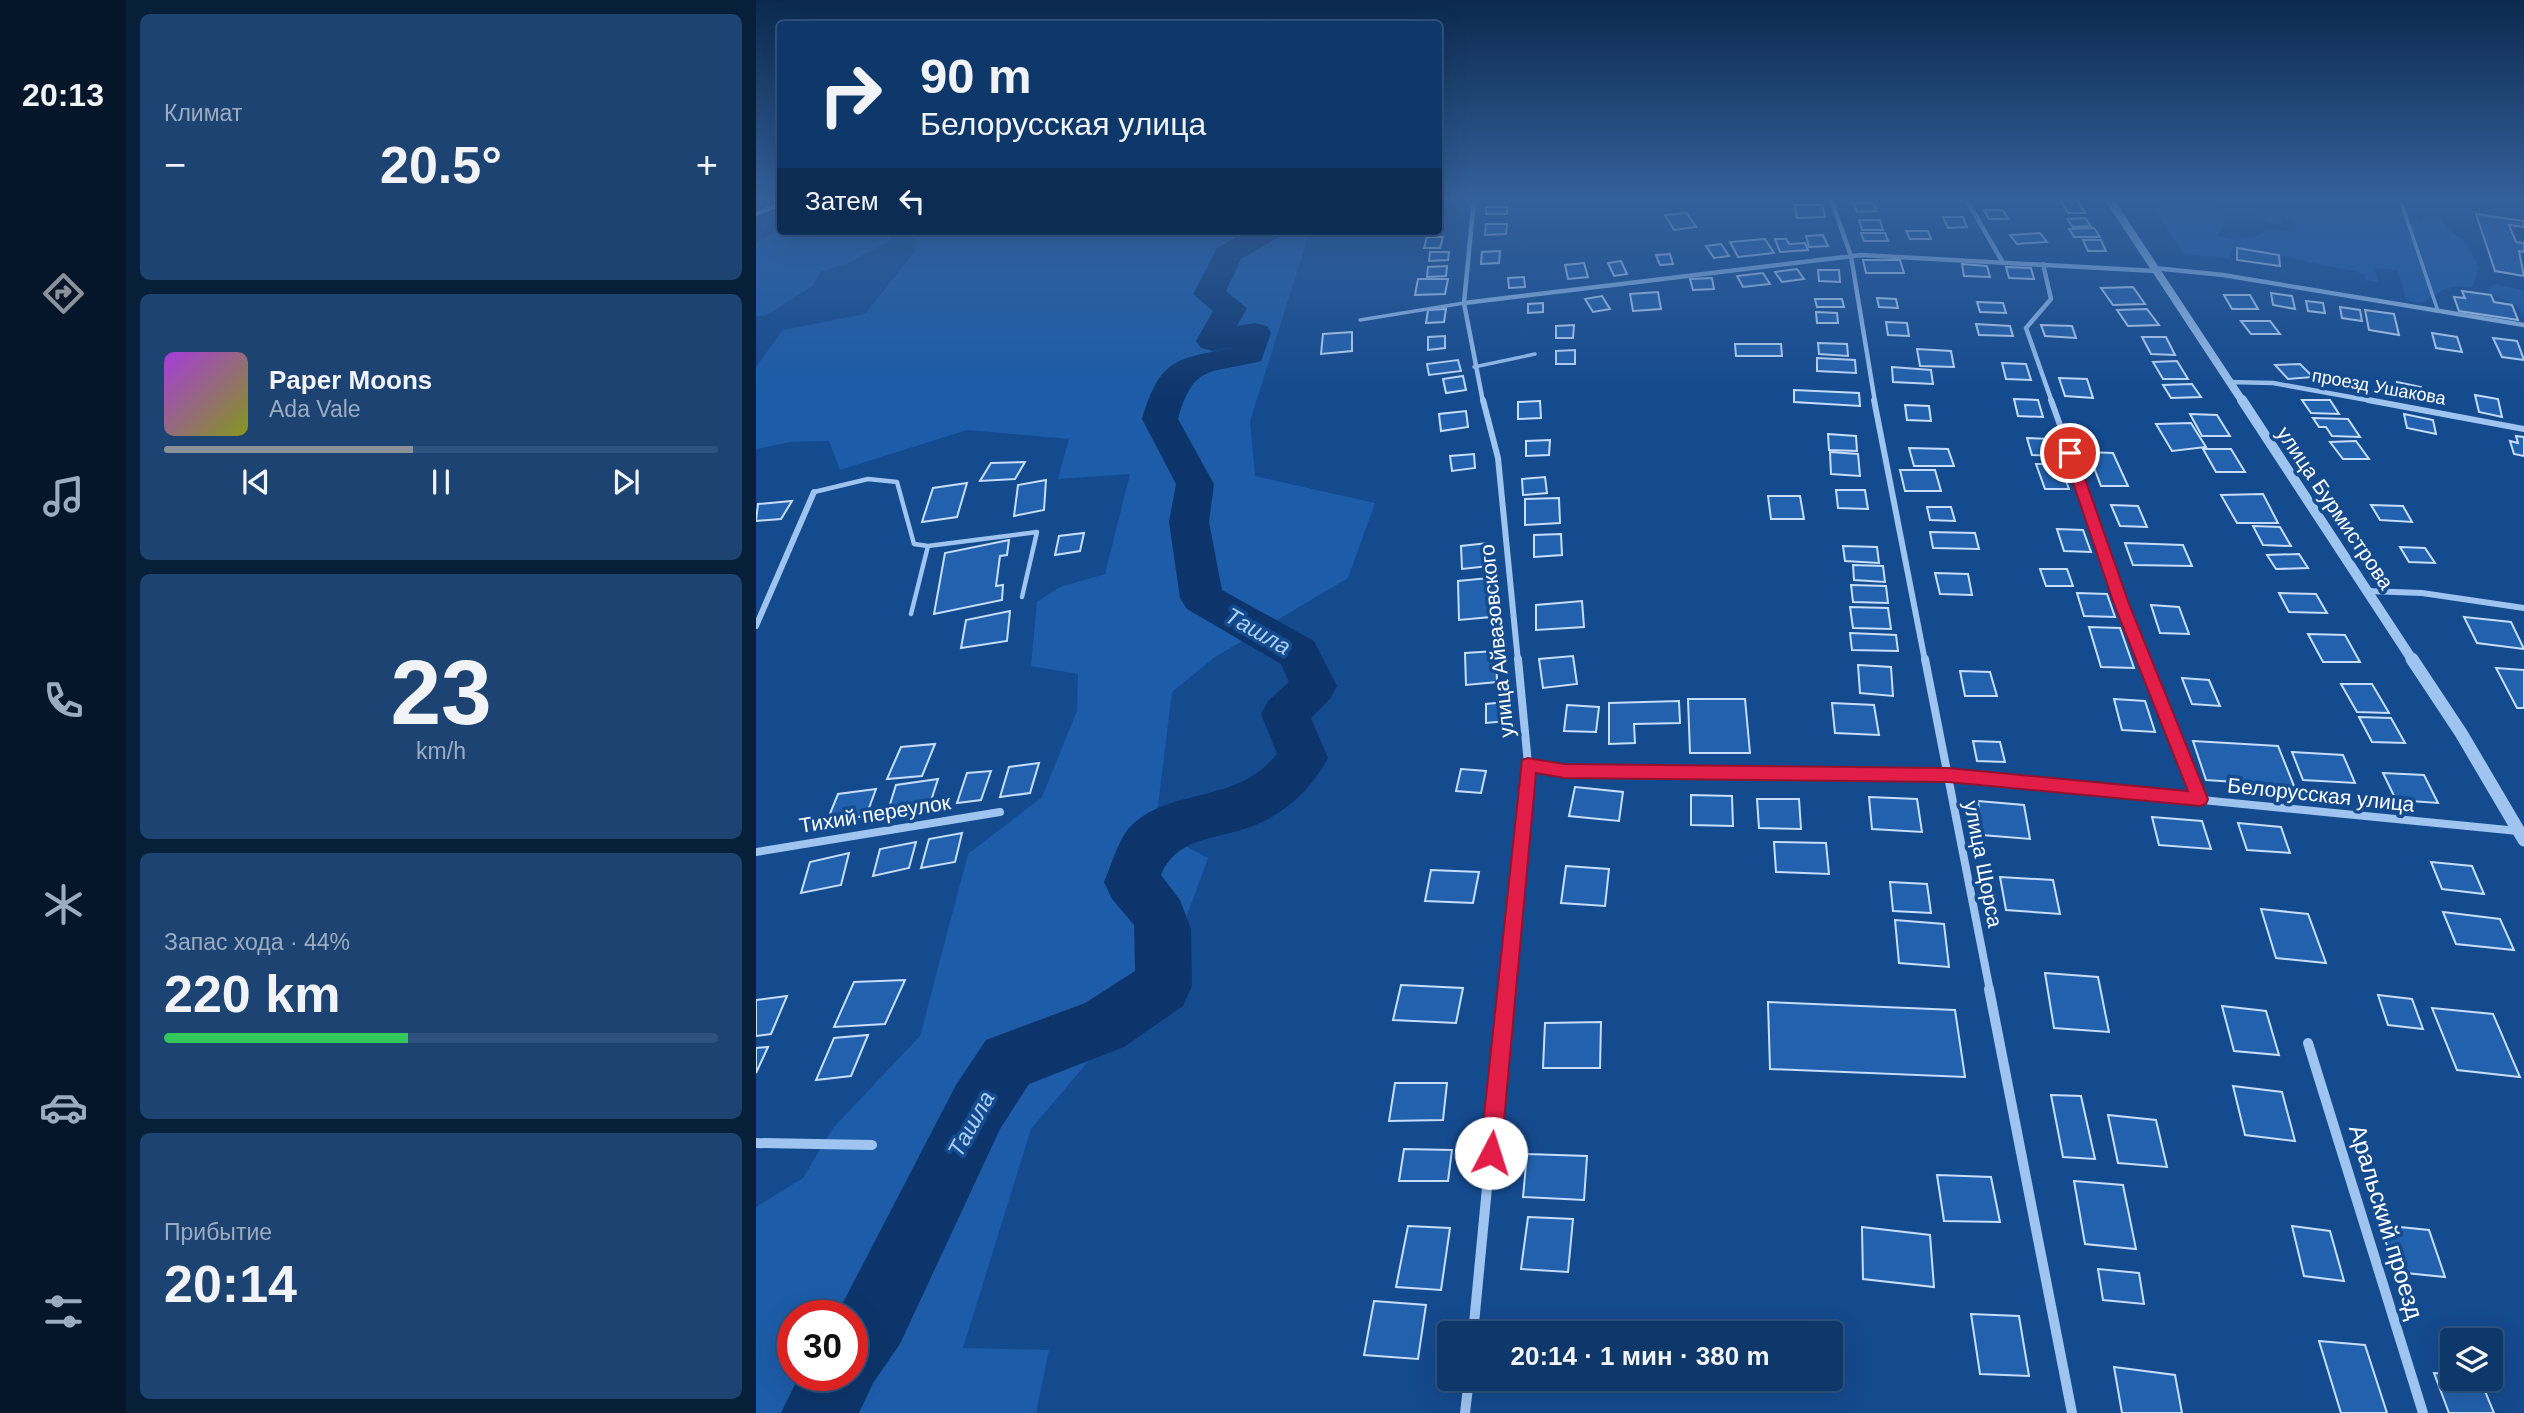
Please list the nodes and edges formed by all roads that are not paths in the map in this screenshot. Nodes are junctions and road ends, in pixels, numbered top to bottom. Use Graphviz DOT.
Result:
graph roads {
  1 [pos="2043,264"];
  2 [pos="1468,265"];
  3 [pos="1777,265"];
  4 [pos="1852,265"];
  5 [pos="2061,265"];
  6 [pos="2152,265"];
  7 [pos="2422,265"];
  8 [pos="2155,270"];
  9 [pos="1464,303"];
  10 [pos="2438,311"];
  11 [pos="1360,320"];
  12 [pos="2524,325"];
  13 [pos="1535,354"];
  14 [pos="1474,367"];
  15 [pos="2227,382"];
  16 [pos="2524,429"];
  17 [pos="814,492"];
  18 [pos="928,546"];
  19 [pos="2367,591"];
  20 [pos="1022,597"];
  21 [pos="2524,608"];
  22 [pos="911,614"];
  23 [pos="756,626"];
  24 [pos="1528,764"];
  25 [pos="1948,775"];
  26 [pos="2200,799"];
  27 [pos="1000,812"];
  28 [pos="2523,834"];
  29 [pos="756,852"];
  30 [pos="2308,1043"];
  31 [pos="756,1143"];
  32 [pos="872,1145"];
  33 [pos="1474,1321"];
  34 [pos="1468,1391"];
  35 [pos="1465,1413"];
  36 [pos="2072,1413"];
  37 [pos="2423,1413"];
  1 -- 26 [label="street"];
  2 -- 9 [label="street, улица Айвазовского"];
  3 -- 9 [label="street"];
  4 -- 25 [label="street, улица Щорса"];
  5 -- 8 [label="street"];
  6 -- 8 [label="street, улица Бурмистрова"];
  7 -- 10 [label="lane"];
  8 -- 10 [label="street"];
  8 -- 15 [label="street, улица Бурмистрова"];
  9 -- 11 [label="lane"];
  9 -- 14 [label="street, улица Айвазовского"];
  10 -- 12 [label="street"];
  13 -- 14 [label="lane"];
  14 -- 24 [label="street, улица Айвазовского"];
  15 -- 16 [label="street, проезд Ушакова"];
  15 -- 19 [label="street, улица Бурмистрова"];
  17 -- 18 [label="lane"];
  17 -- 23 [label="street"];
  18 -- 20 [label="lane"];
  18 -- 22 [label="lane"];
  19 -- 21 [label="street"];
  19 -- 28 [label="street, улица Бурмистрова"];
  24 -- 25 [label="street, Белорусская улица"];
  24 -- 33 [label="street, улица Айвазовского"];
  25 -- 26 [label="street, Белорусская улица"];
  25 -- 36 [label="street, улица Щорса"];
  26 -- 28 [label="street, Белорусская улица"];
  27 -- 29 [label="street, Тихий переулок"];
  30 -- 37 [label="street, Аральский проезд"];
  31 -- 32 [label="street"];
  34 -- 35 [label="street"];
}
